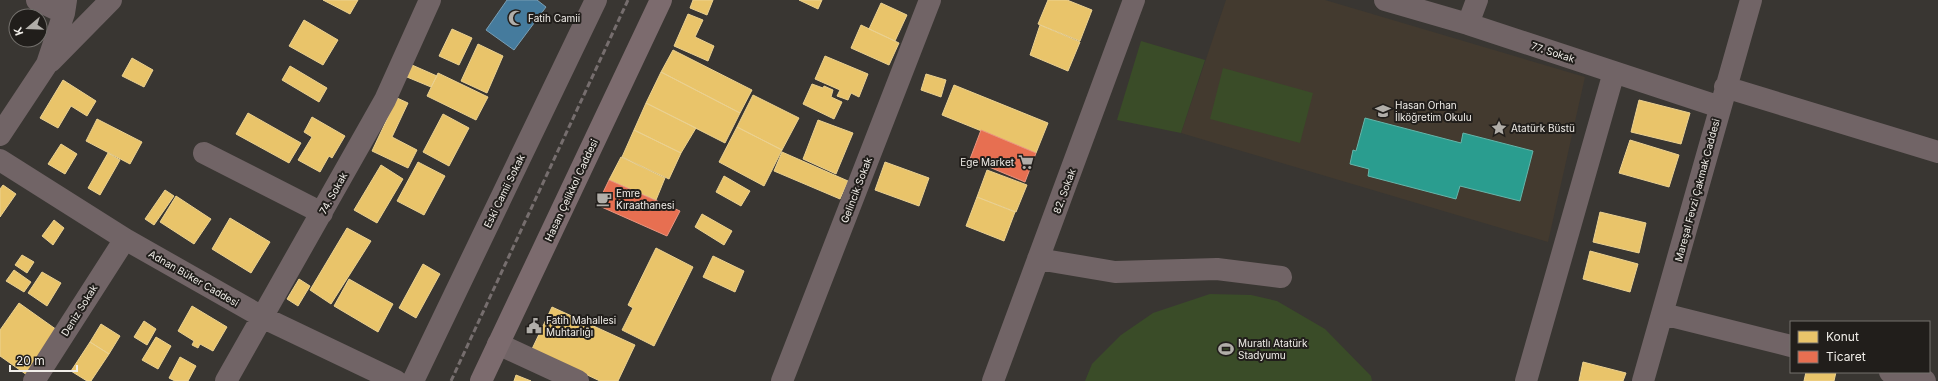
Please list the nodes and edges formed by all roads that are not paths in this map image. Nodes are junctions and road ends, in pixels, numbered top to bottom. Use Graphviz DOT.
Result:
graph roads {
  1 [pos="37,0"];
  2 [pos="111,0"];
  3 [pos="430,0"];
  4 [pos="596,0"];
  5 [pos="661,0"];
  6 [pos="930,0"];
  7 [pos="1134,0"];
  8 [pos="1477,0"];
  9 [pos="1751,0"];
  10 [pos="1380,5"];
  11 [pos="65,6"];
  12 [pos="1468,24"];
  13 [pos="47,64"];
  14 [pos="1614,72"];
  15 [pos="1722,97"];
  16 [pos="0,135"];
  17 [pos="1938,152"];
  18 [pos="204,153"];
  19 [pos="0,160"];
  20 [pos="322,213"];
  21 [pos="125,239"];
  22 [pos="1038,259"];
  23 [pos="1281,277"];
  24 [pos="1663,314"];
  25 [pos="264,318"];
  26 [pos="498,344"];
  27 [pos="1790,346"];
  28 [pos="1894,373"];
  29 [pos="34,381"];
  30 [pos="226,381"];
  31 [pos="396,381"];
  32 [pos="413,381"];
  33 [pos="482,381"];
  34 [pos="578,381"];
  35 [pos="782,381"];
  36 [pos="993,381"];
  37 [pos="1526,381"];
  38 [pos="1644,381"];
  39 [pos="1925,381"];
  1 -- 11 [label="street"];
  2 -- 13 [label="street"];
  3 -- 20 [label="street, 74. Sokak"];
  4 -- 32 [label="street, Eski Camii Sokak"];
  5 -- 26 [label="main road, Hasan Çelikkol Caddesi"];
  6 -- 35 [label="street, Gelincik Sokak"];
  7 -- 22 [label="street, 82. Sokak"];
  8 -- 12 [label="street"];
  9 -- 15 [label="street, Mareşal Fevzi Çakmak Caddesi"];
  10 -- 12 [label="street, 77. Sokak"];
  11 -- 13 [label="street"];
  12 -- 14 [label="street, 77. Sokak"];
  13 -- 16 [label="street"];
  14 -- 15 [label="street, 77. Sokak"];
  14 -- 37 [label="street"];
  15 -- 17 [label="street, 77. Sokak"];
  15 -- 24 [label="street, Mareşal Fevzi Çakmak Caddesi"];
  18 -- 20 [label="street"];
  19 -- 21 [label="street, Adnan Büker Caddesi"];
  20 -- 25 [label="street, 74. Sokak"];
  21 -- 25 [label="street, Adnan Büker Caddesi"];
  21 -- 29 [label="street, Deniz Sokak"];
  22 -- 23 [label="street"];
  22 -- 36 [label="street, 82. Sokak"];
  24 -- 27 [label="street"];
  24 -- 38 [label="street, Mareşal Fevzi Çakmak Caddesi"];
  25 -- 30 [label="street, 74. Sokak"];
  25 -- 31 [label="street, Adnan Büker Caddesi"];
  26 -- 33 [label="main road, Hasan Çelikkol Caddesi"];
  26 -- 34 [label="street"];
  28 -- 39 [label="street"];
}
